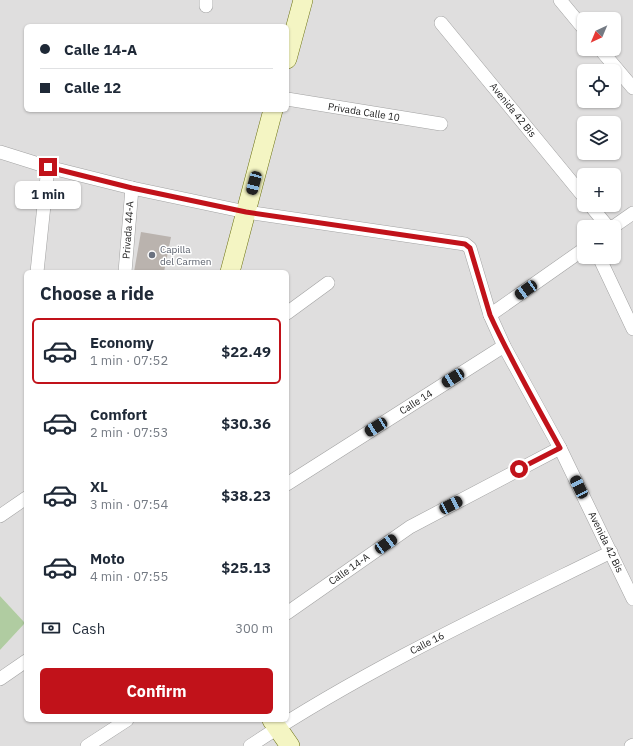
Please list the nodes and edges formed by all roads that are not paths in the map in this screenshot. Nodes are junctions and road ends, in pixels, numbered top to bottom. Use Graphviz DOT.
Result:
graph roads {
  1 [pos="303,0"];
  2 [pos="560,0"];
  3 [pos="577,21"];
  4 [pos="441,23"];
  5 [pos="289,52"];
  6 [pos="606,56"];
  7 [pos="633,88"];
  8 [pos="289,99"];
  9 [pos="272,112"];
  10 [pos="441,124"];
  11 [pos="0,152"];
  12 [pos="48,167"];
  13 [pos="132,188"];
  14 [pos="577,188"];
  15 [pos="246,212"];
  16 [pos="596,212"];
  17 [pos="633,213"];
  18 [pos="602,220"];
  19 [pos="621,221"];
  20 [pos="577,254"];
  21 [pos="602,264"];
  22 [pos="37,270"];
  23 [pos="125,270"];
  24 [pos="231,270"];
  25 [pos="328,283"];
  26 [pos="289,312"];
  27 [pos="490,315"];
  28 [pos="633,330"];
  29 [pos="504,346"];
  30 [pos="560,448"];
  31 [pos="289,483"];
  32 [pos="24,499"];
  33 [pos="0,516"];
  34 [pos="611,552"];
  35 [pos="633,599"];
  36 [pos="289,612"];
  37 [pos="24,662"];
  38 [pos="0,679"];
  39 [pos="289,717"];
  40 [pos="124,722"];
  41 [pos="275,724"];
  42 [pos="87,746"];
  43 [pos="250,746"];
  44 [pos="290,746"];
  1 -- 5 [label="street"];
  2 -- 3 [label="street"];
  4 -- 14 [label="street, Avenida 42 Bis"];
  6 -- 7 [label="street"];
  8 -- 10 [label="street, Privada Calle 10"];
  9 -- 15 [label="street"];
  11 -- 12 [label="street, Avenida 42 Bis"];
  12 -- 13 [label="street, Avenida 42 Bis"];
  12 -- 22 [label="street"];
  13 -- 15 [label="street, Avenida 42 Bis"];
  13 -- 23 [label="street, Privada 44-A"];
  15 -- 24 [label="street"];
  15 -- 27 [label="street, Avenida 42 Bis"];
  16 -- 18 [label="street"];
  17 -- 19 [label="street"];
  20 -- 27 [label="street"];
  21 -- 28 [label="street"];
  25 -- 26 [label="street"];
  27 -- 29 [label="street, Avenida 42 Bis"];
  29 -- 30 [label="street, Avenida 42 Bis"];
  29 -- 31 [label="street, Calle 14"];
  30 -- 34 [label="street, Avenida 42 Bis"];
  30 -- 36 [label="street, Calle 14-A"];
  32 -- 33 [label="street"];
  34 -- 35 [label="street, Avenida 42 Bis"];
  34 -- 39 [label="street, Calle 16"];
  37 -- 38 [label="street"];
  40 -- 42 [label="street"];
  41 -- 43 [label="street, Calle 16"];
  41 -- 44 [label="street"];
}
